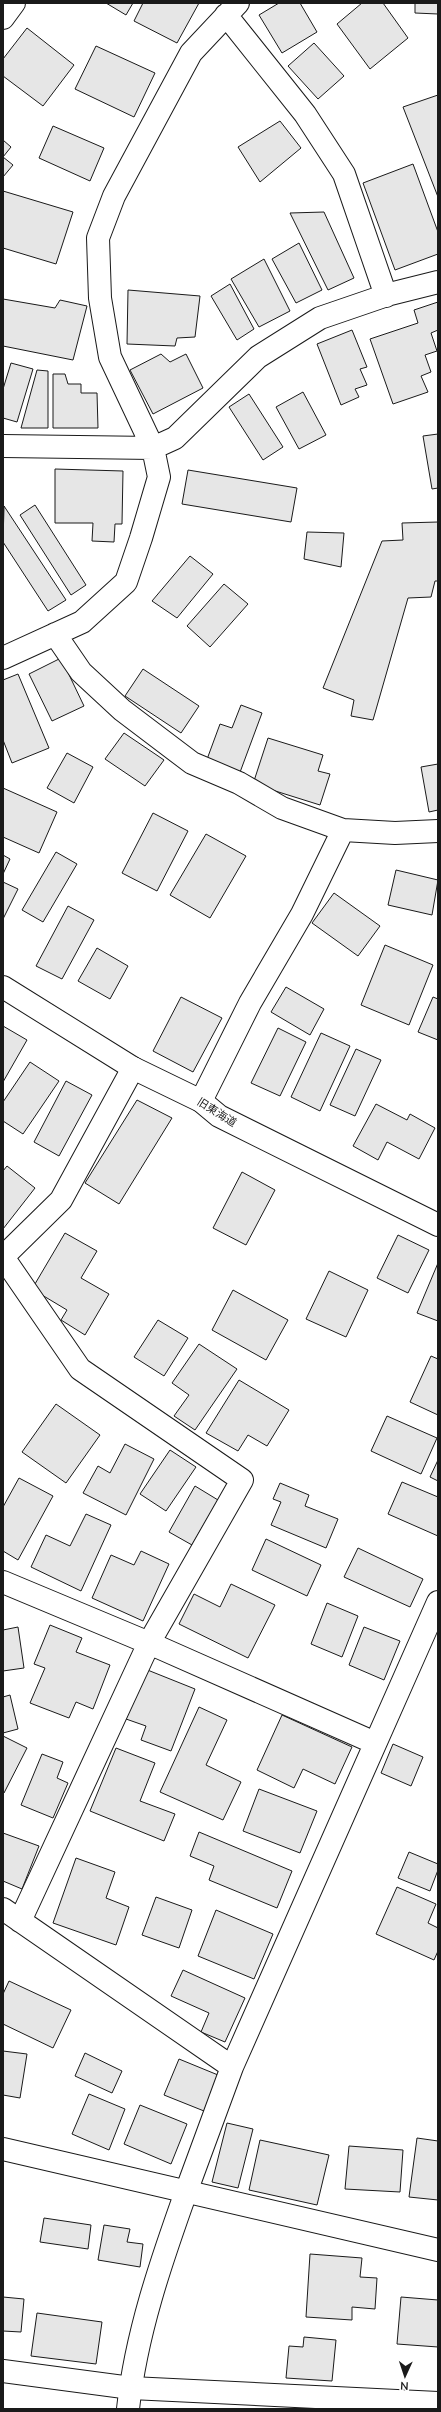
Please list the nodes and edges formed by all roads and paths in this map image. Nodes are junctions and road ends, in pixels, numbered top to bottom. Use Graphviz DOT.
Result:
graph roads {
  1 [pos="14,3"];
  2 [pos="232,9"];
  3 [pos="3,18"];
  4 [pos="438,282"];
  5 [pos="386,296"];
  6 [pos="3,446"];
  7 [pos="153,448"];
  8 [pos="55,634"];
  9 [pos="3,658"];
  10 [pos="343,830"];
  11 [pos="438,831"];
  12 [pos="3,987"];
  13 [pos="133,1068"];
  14 [pos="201,1101"];
  15 [pos="438,1225"];
  16 [pos="3,1257"];
  17 [pos="3,1582"];
  18 [pos="438,1602"];
  19 [pos="149,1643"];
  20 [pos="374,1743"];
  21 [pos="12,1915"];
  22 [pos="232,2067"];
  23 [pos="3,2149"];
  24 [pos="186,2192"];
  25 [pos="438,2250"];
  26 [pos="3,2371"];
  27 [pos="130,2388"];
  28 [pos="438,2403"];
  29 [pos="128,2409"];
  1 -- 3 [label="street"];
  2 -- 5 [label="street"];
  2 -- 7 [label="street"];
  4 -- 5 [label="street"];
  5 -- 7 [label="street"];
  6 -- 7 [label="street"];
  7 -- 8 [label="street"];
  8 -- 9 [label="street"];
  8 -- 10 [label="street"];
  10 -- 11 [label="street"];
  10 -- 14 [label="street"];
  12 -- 13 [label="street, 旧東海道"];
  13 -- 14 [label="street, 旧東海道"];
  13 -- 16 [label="street"];
  14 -- 15 [label="street, 旧東海道"];
  16 -- 19 [label="street"];
  17 -- 19 [label="street"];
  18 -- 20 [label="street"];
  19 -- 20 [label="street"];
  19 -- 21 [label="street"];
  20 -- 22 [label="street"];
  21 -- 22 [label="street"];
  22 -- 24 [label="street"];
  23 -- 24 [label="street"];
  24 -- 25 [label="street"];
  24 -- 27 [label="street"];
  26 -- 27 [label="street"];
  27 -- 28 [label="street"];
  27 -- 29 [label="street"];
}
